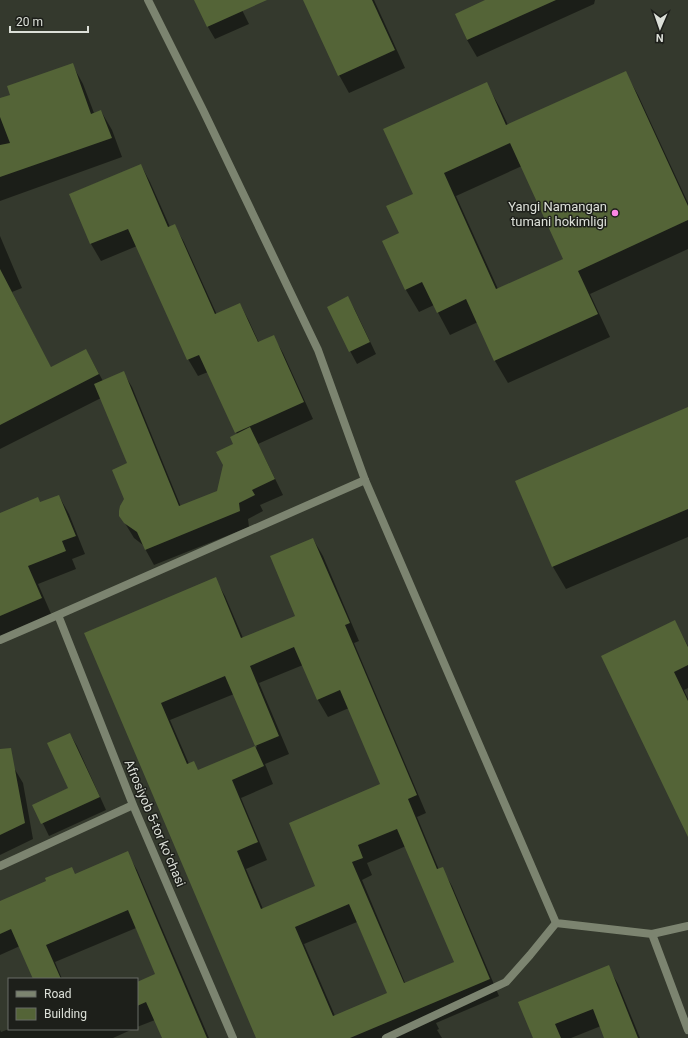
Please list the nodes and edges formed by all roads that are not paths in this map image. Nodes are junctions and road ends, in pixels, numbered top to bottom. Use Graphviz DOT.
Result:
graph roads {
  1 [pos="148,0"];
  2 [pos="365,480"];
  3 [pos="58,615"];
  4 [pos="0,640"];
  5 [pos="133,806"];
  6 [pos="0,866"];
  7 [pos="556,923"];
  8 [pos="688,926"];
  9 [pos="652,934"];
  10 [pos="688,1030"];
  11 [pos="234,1038"];
  12 [pos="386,1038"];
  1 -- 2 [label="street"];
  2 -- 3 [label="street"];
  2 -- 7 [label="street"];
  3 -- 4 [label="street"];
  3 -- 5 [label="street, Afrosiyob 5-tor koʻchasi"];
  5 -- 6 [label="street"];
  5 -- 11 [label="street, Afrosiyob 5-tor koʻchasi"];
  7 -- 9 [label="street"];
  7 -- 12 [label="street"];
  8 -- 9 [label="street"];
  9 -- 10 [label="street"];
}
